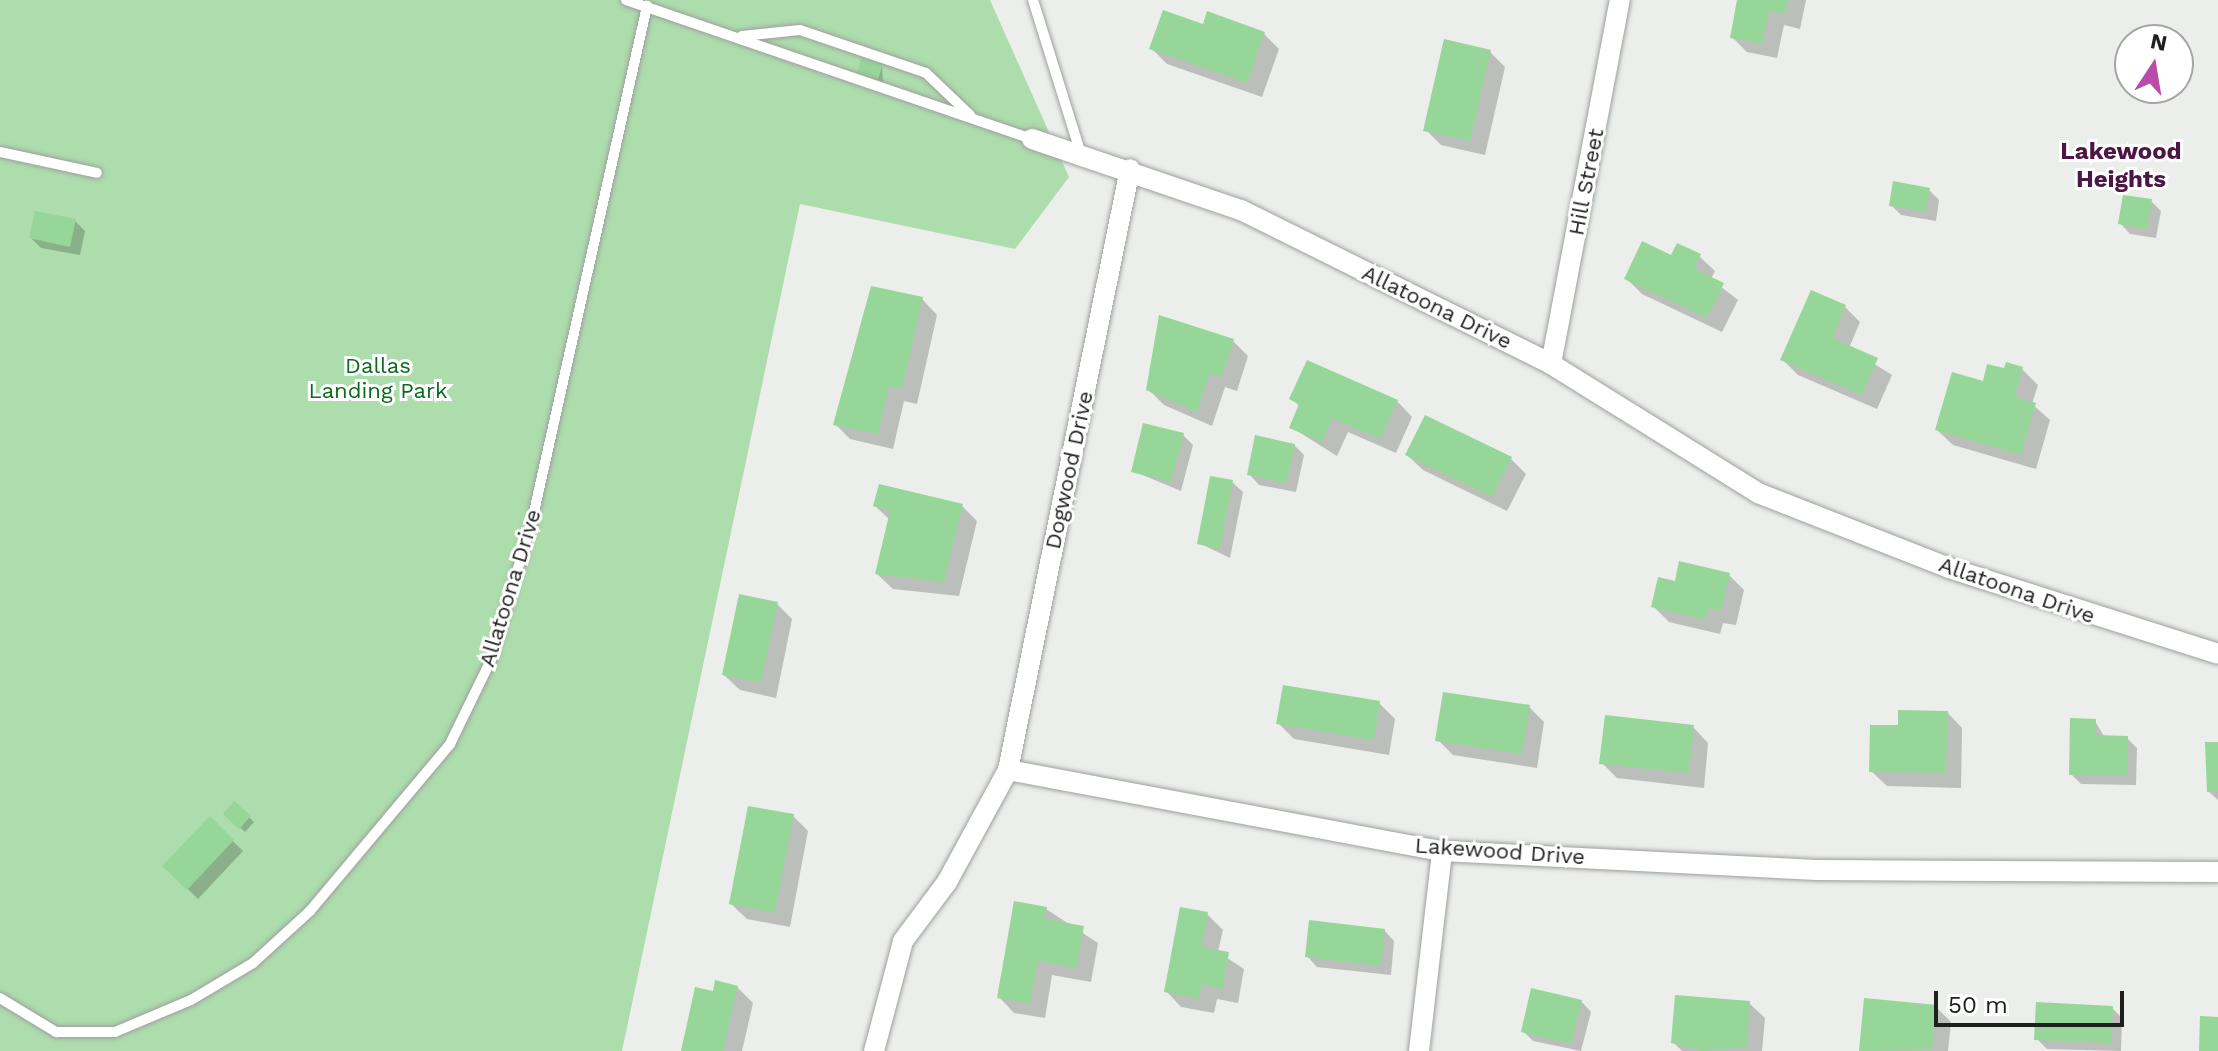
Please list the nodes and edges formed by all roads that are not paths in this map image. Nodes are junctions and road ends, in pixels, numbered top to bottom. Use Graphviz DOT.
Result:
graph roads {
  1 [pos="626,0"];
  2 [pos="1033,0"];
  3 [pos="1620,0"];
  4 [pos="647,6"];
  5 [pos="737,37"];
  6 [pos="974,119"];
  7 [pos="1032,139"];
  8 [pos="0,152"];
  9 [pos="1082,156"];
  10 [pos="1130,169"];
  11 [pos="97,173"];
  12 [pos="1551,364"];
  13 [pos="2218,654"];
  14 [pos="1008,770"];
  15 [pos="1442,851"];
  16 [pos="2218,872"];
  17 [pos="0,998"];
  18 [pos="874,1051"];
  19 [pos="1419,1051"];
  1 -- 4 [label="lane, Allatoona Drive"];
  2 -- 9 [label="lane"];
  3 -- 12 [label="street, Hill Street"];
  4 -- 5 [label="lane, Allatoona Drive"];
  4 -- 17 [label="lane, Allatoona Drive"];
  5 -- 6 [label="lane"];
  5 -- 6 [label="lane, Allatoona Drive"];
  6 -- 7 [label="lane, Allatoona Drive"];
  7 -- 9 [label="street, Allatoona Drive"];
  8 -- 11 [label="lane"];
  9 -- 10 [label="street, Allatoona Drive"];
  10 -- 12 [label="street, Allatoona Drive"];
  10 -- 14 [label="street, Dogwood Drive"];
  12 -- 13 [label="street, Allatoona Drive"];
  14 -- 15 [label="street, Lakewood Drive"];
  14 -- 18 [label="street"];
  15 -- 16 [label="street, Lakewood Drive"];
  15 -- 19 [label="street"];
}
